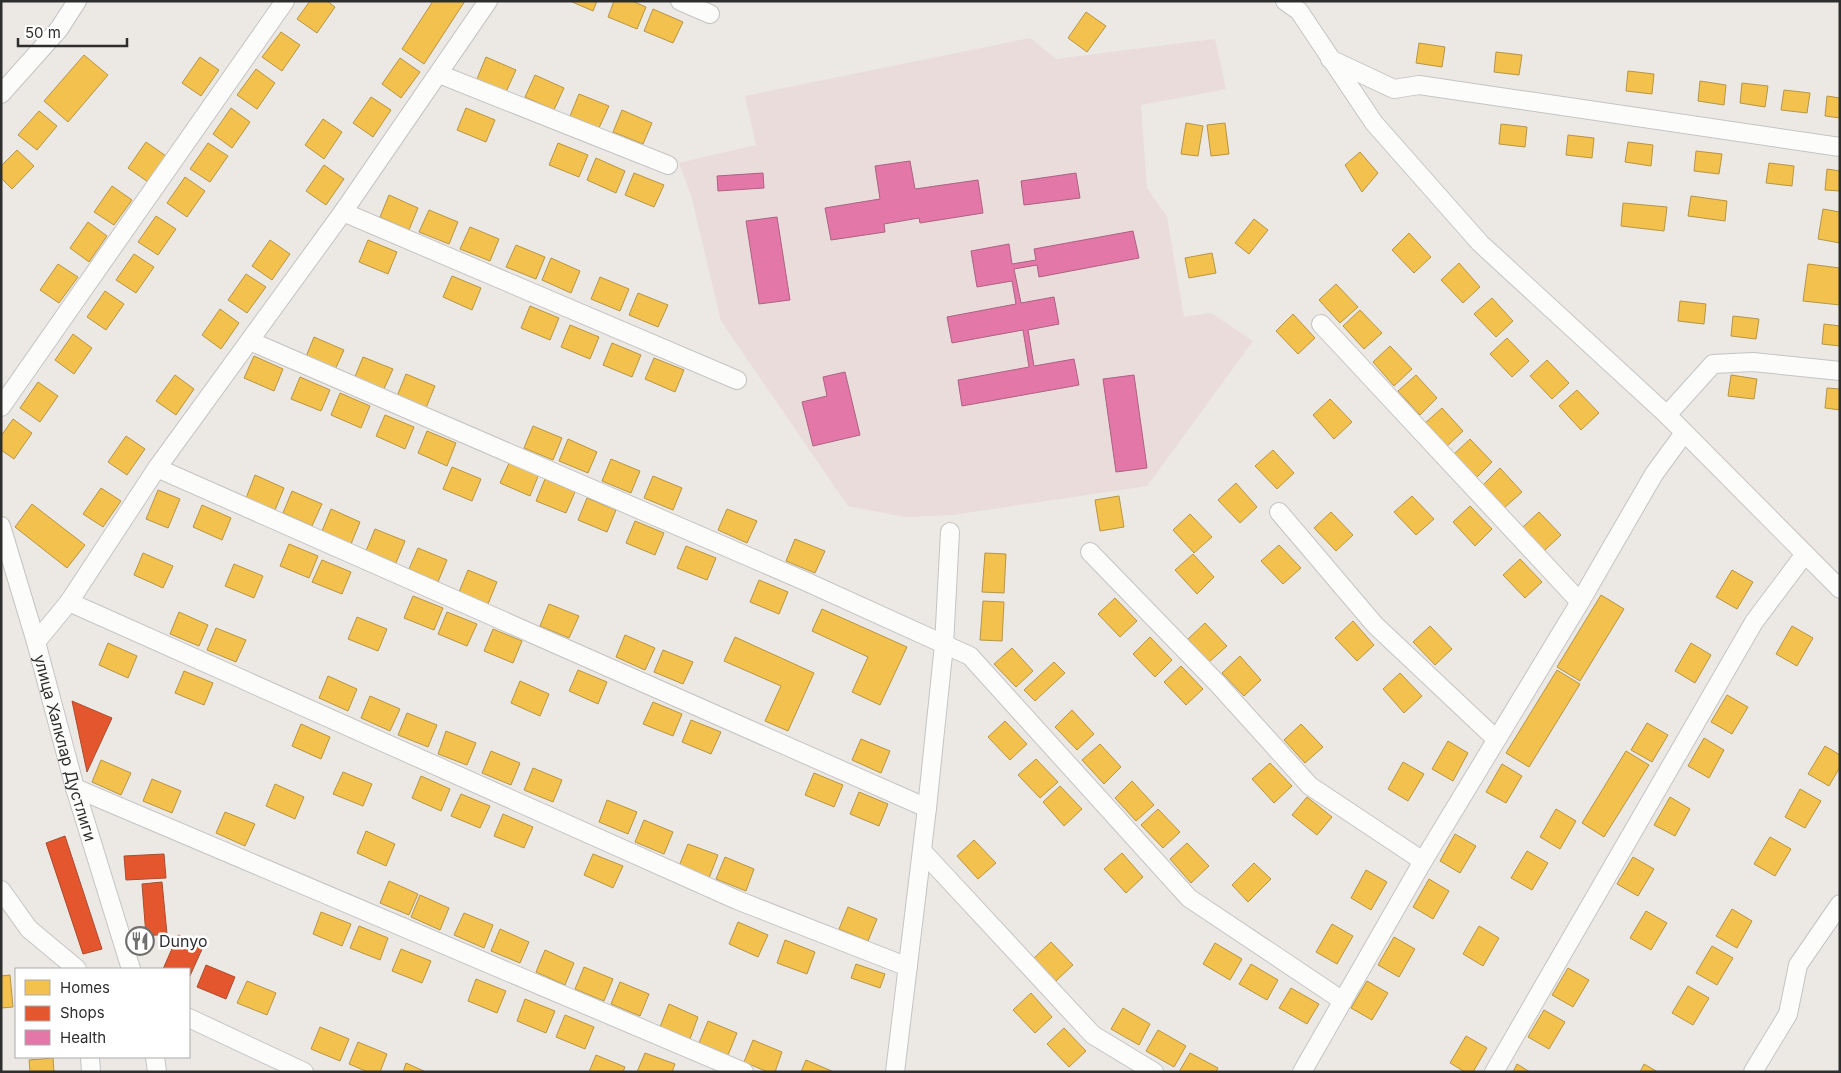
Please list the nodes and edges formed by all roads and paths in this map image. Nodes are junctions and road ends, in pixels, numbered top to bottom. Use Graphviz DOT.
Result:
graph roads {
  1 [pos="77,1"];
  2 [pos="286,1"];
  3 [pos="488,1"];
  4 [pos="680,1"];
  5 [pos="1285,1"];
  6 [pos="710,14"];
  7 [pos="1330,59"];
  8 [pos="439,74"];
  9 [pos="1,94"];
  10 [pos="1840,146"];
  11 [pos="668,165"];
  12 [pos="344,212"];
  13 [pos="1321,324"];
  14 [pos="250,341"];
  15 [pos="1840,371"];
  16 [pos="737,380"];
  17 [pos="1,407"];
  18 [pos="1667,415"];
  19 [pos="1684,432"];
  20 [pos="157,468"];
  21 [pos="1279,512"];
  22 [pos="1,526"];
  23 [pos="950,532"];
  24 [pos="1090,552"];
  25 [pos="1805,554"];
  26 [pos="1840,589"];
  27 [pos="69,602"];
  28 [pos="1580,602"];
  29 [pos="36,642"];
  30 [pos="944,644"];
  31 [pos="1496,739"];
  32 [pos="75,788"];
  33 [pos="927,808"];
  34 [pos="922,852"];
  35 [pos="1423,861"];
  36 [pos="1,890"];
  37 [pos="1840,904"];
  38 [pos="908,967"];
  39 [pos="76,968"];
  40 [pos="131,968"];
  41 [pos="1342,1001"];
  42 [pos="190,1018"];
  43 [pos="90,1058"];
  44 [pos="155,1058"];
  45 [pos="91,1072"];
  46 [pos="156,1072"];
  47 [pos="304,1072"];
  48 [pos="744,1072"];
  49 [pos="895,1072"];
  50 [pos="1154,1072"];
  51 [pos="1302,1072"];
  52 [pos="1494,1072"];
  53 [pos="1753,1072"];
  1 -- 9 [label="street"];
  2 -- 17 [label="street"];
  3 -- 8 [label="street"];
  4 -- 6 [label="street"];
  5 -- 7 [label="street"];
  7 -- 10 [label="street"];
  7 -- 18 [label="street"];
  8 -- 11 [label="street"];
  8 -- 12 [label="street"];
  12 -- 14 [label="street"];
  12 -- 16 [label="street"];
  13 -- 28 [label="street"];
  14 -- 20 [label="street"];
  14 -- 30 [label="street"];
  15 -- 18 [label="street"];
  18 -- 19 [label="street"];
  19 -- 25 [label="street"];
  19 -- 28 [label="street"];
  20 -- 27 [label="street"];
  20 -- 33 [label="street"];
  21 -- 31 [label="street"];
  22 -- 29 [label="street, улица Халклар Дустлиги"];
  23 -- 30 [label="street"];
  24 -- 35 [label="street"];
  25 -- 26 [label="street"];
  25 -- 52 [label="street"];
  27 -- 29 [label="street"];
  27 -- 38 [label="street"];
  28 -- 31 [label="street"];
  29 -- 32 [label="street, улица Халклар Дустлиги"];
  30 -- 33 [label="street"];
  30 -- 41 [label="street"];
  31 -- 35 [label="street"];
  32 -- 40 [label="street, улица Халклар Дустлиги"];
  32 -- 48 [label="street"];
  33 -- 34 [label="street"];
  34 -- 38 [label="street"];
  34 -- 50 [label="street"];
  35 -- 41 [label="street"];
  36 -- 39 [label="street"];
  37 -- 53 [label="street"];
  38 -- 49 [label="street"];
  41 -- 51 [label="street"];
  42 -- 47 [label="street"];
  43 -- 45 [label="street"];
  44 -- 46 [label="street"];
}
